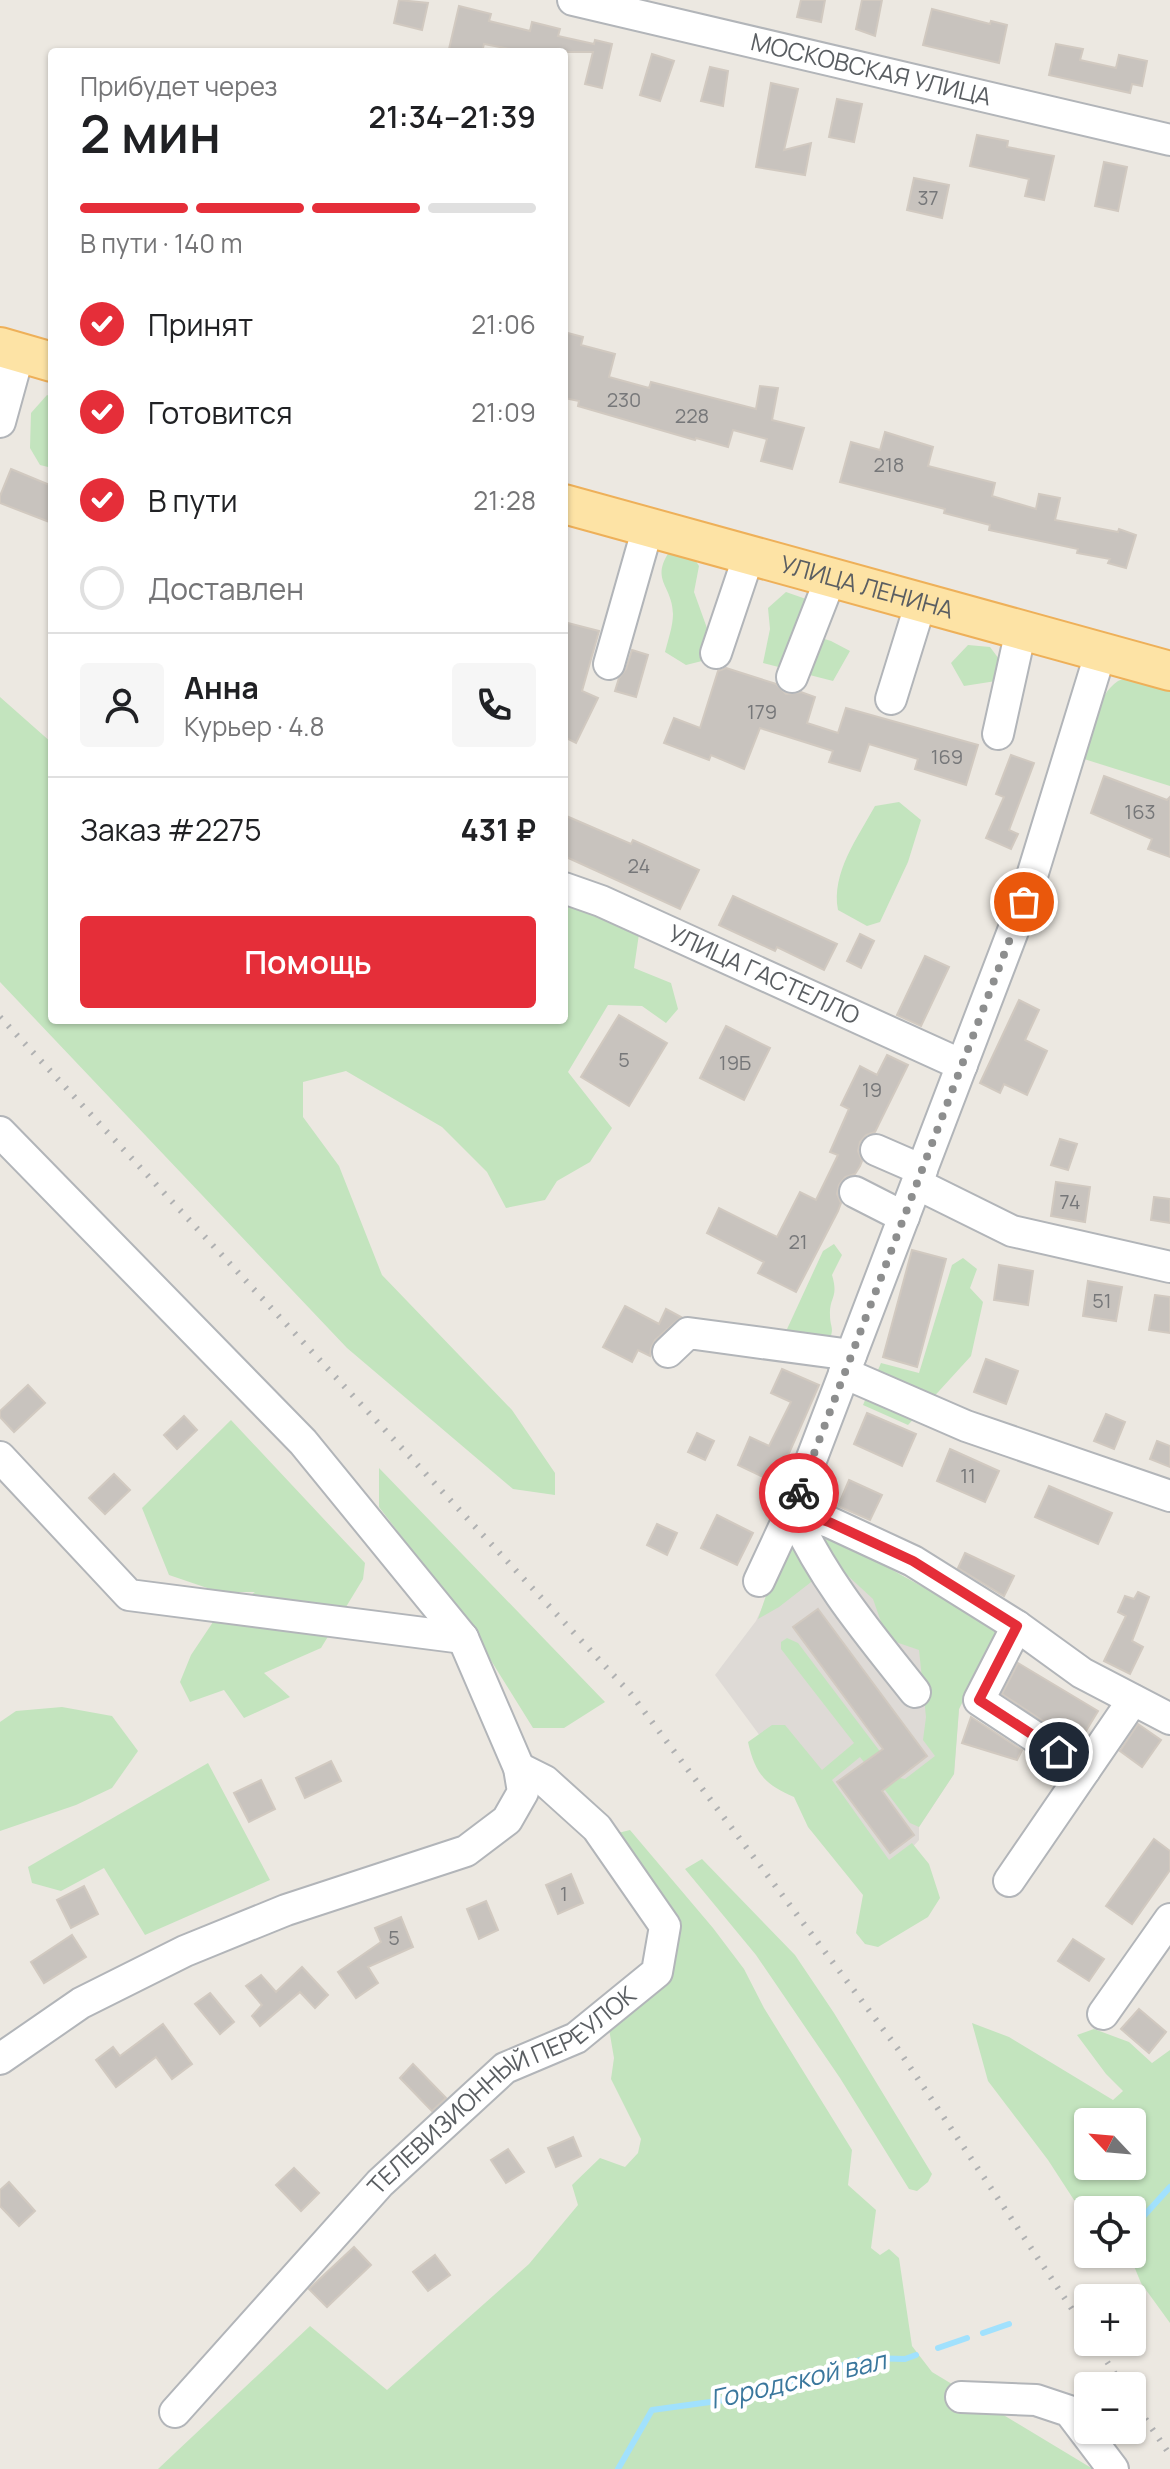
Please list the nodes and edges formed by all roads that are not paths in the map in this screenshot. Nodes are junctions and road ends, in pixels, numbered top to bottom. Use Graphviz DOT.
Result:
graph roads {
  1 [pos="573,0"];
  2 [pos="1170,140"];
  3 [pos="24,354"];
  4 [pos="0,422"];
  5 [pos="568,510"];
  6 [pos="648,527"];
  7 [pos="749,555"];
  8 [pos="831,577"];
  9 [pos="921,602"];
  10 [pos="1021,630"];
  11 [pos="1101,651"];
  12 [pos="716,653"];
  13 [pos="609,664"];
  14 [pos="1170,671"];
  15 [pos="792,677"];
  16 [pos="891,699"];
  17 [pos="998,734"];
  18 [pos="568,889"];
  19 [pos="962,1065"];
  20 [pos="0,1132"];
  21 [pos="876,1150"];
  22 [pos="919,1177"];
  23 [pos="855,1192"];
  24 [pos="904,1217"];
  25 [pos="1170,1267"];
  26 [pos="668,1352"];
  27 [pos="848,1364"];
  28 [pos="0,1457"];
  29 [pos="1170,1496"];
  30 [pos="792,1510"];
  31 [pos="759,1581"];
  32 [pos="1017,1626"];
  33 [pos="463,1638"];
  34 [pos="915,1692"];
  35 [pos="1133,1700"];
  36 [pos="1170,1719"];
  37 [pos="519,1768"];
  38 [pos="1085,1770"];
  39 [pos="1009,1881"];
  40 [pos="1170,1919"];
  41 [pos="1103,2014"];
  42 [pos="0,2059"];
  43 [pos="961,2397"];
  44 [pos="175,2412"];
  45 [pos="1113,2469"];
  1 -- 2 [label="street, МОСКОВСКАЯ УЛИЦА"];
  3 -- 4 [label="street"];
  5 -- 6 [label="main road, УЛИЦА ЛЕНИНА"];
  6 -- 7 [label="main road, УЛИЦА ЛЕНИНА"];
  6 -- 13 [label="street"];
  7 -- 8 [label="main road, УЛИЦА ЛЕНИНА"];
  7 -- 12 [label="street"];
  8 -- 9 [label="main road, УЛИЦА ЛЕНИНА"];
  8 -- 15 [label="street"];
  9 -- 10 [label="main road, УЛИЦА ЛЕНИНА"];
  9 -- 16 [label="street"];
  10 -- 11 [label="main road, УЛИЦА ЛЕНИНА"];
  10 -- 17 [label="street"];
  11 -- 14 [label="main road, УЛИЦА ЛЕНИНА"];
  11 -- 19 [label="street"];
  18 -- 19 [label="street, УЛИЦА ГАСТЕЛЛО"];
  19 -- 22 [label="street"];
  20 -- 33 [label="street"];
  21 -- 22 [label="street"];
  22 -- 24 [label="street"];
  22 -- 25 [label="street"];
  23 -- 24 [label="street"];
  24 -- 27 [label="street"];
  26 -- 27 [label="street"];
  27 -- 29 [label="street"];
  27 -- 30 [label="street"];
  28 -- 33 [label="street"];
  30 -- 31 [label="street"];
  30 -- 32 [label="street"];
  30 -- 34 [label="street"];
  32 -- 35 [label="street"];
  32 -- 38 [label="street"];
  33 -- 37 [label="street"];
  35 -- 36 [label="street"];
  35 -- 38 [label="street"];
  37 -- 42 [label="street"];
  37 -- 44 [label="street, ТЕЛЕВИЗИОННЫЙ ПЕРЕУЛОК"];
  38 -- 39 [label="street"];
  40 -- 41 [label="street"];
  43 -- 45 [label="street"];
}
